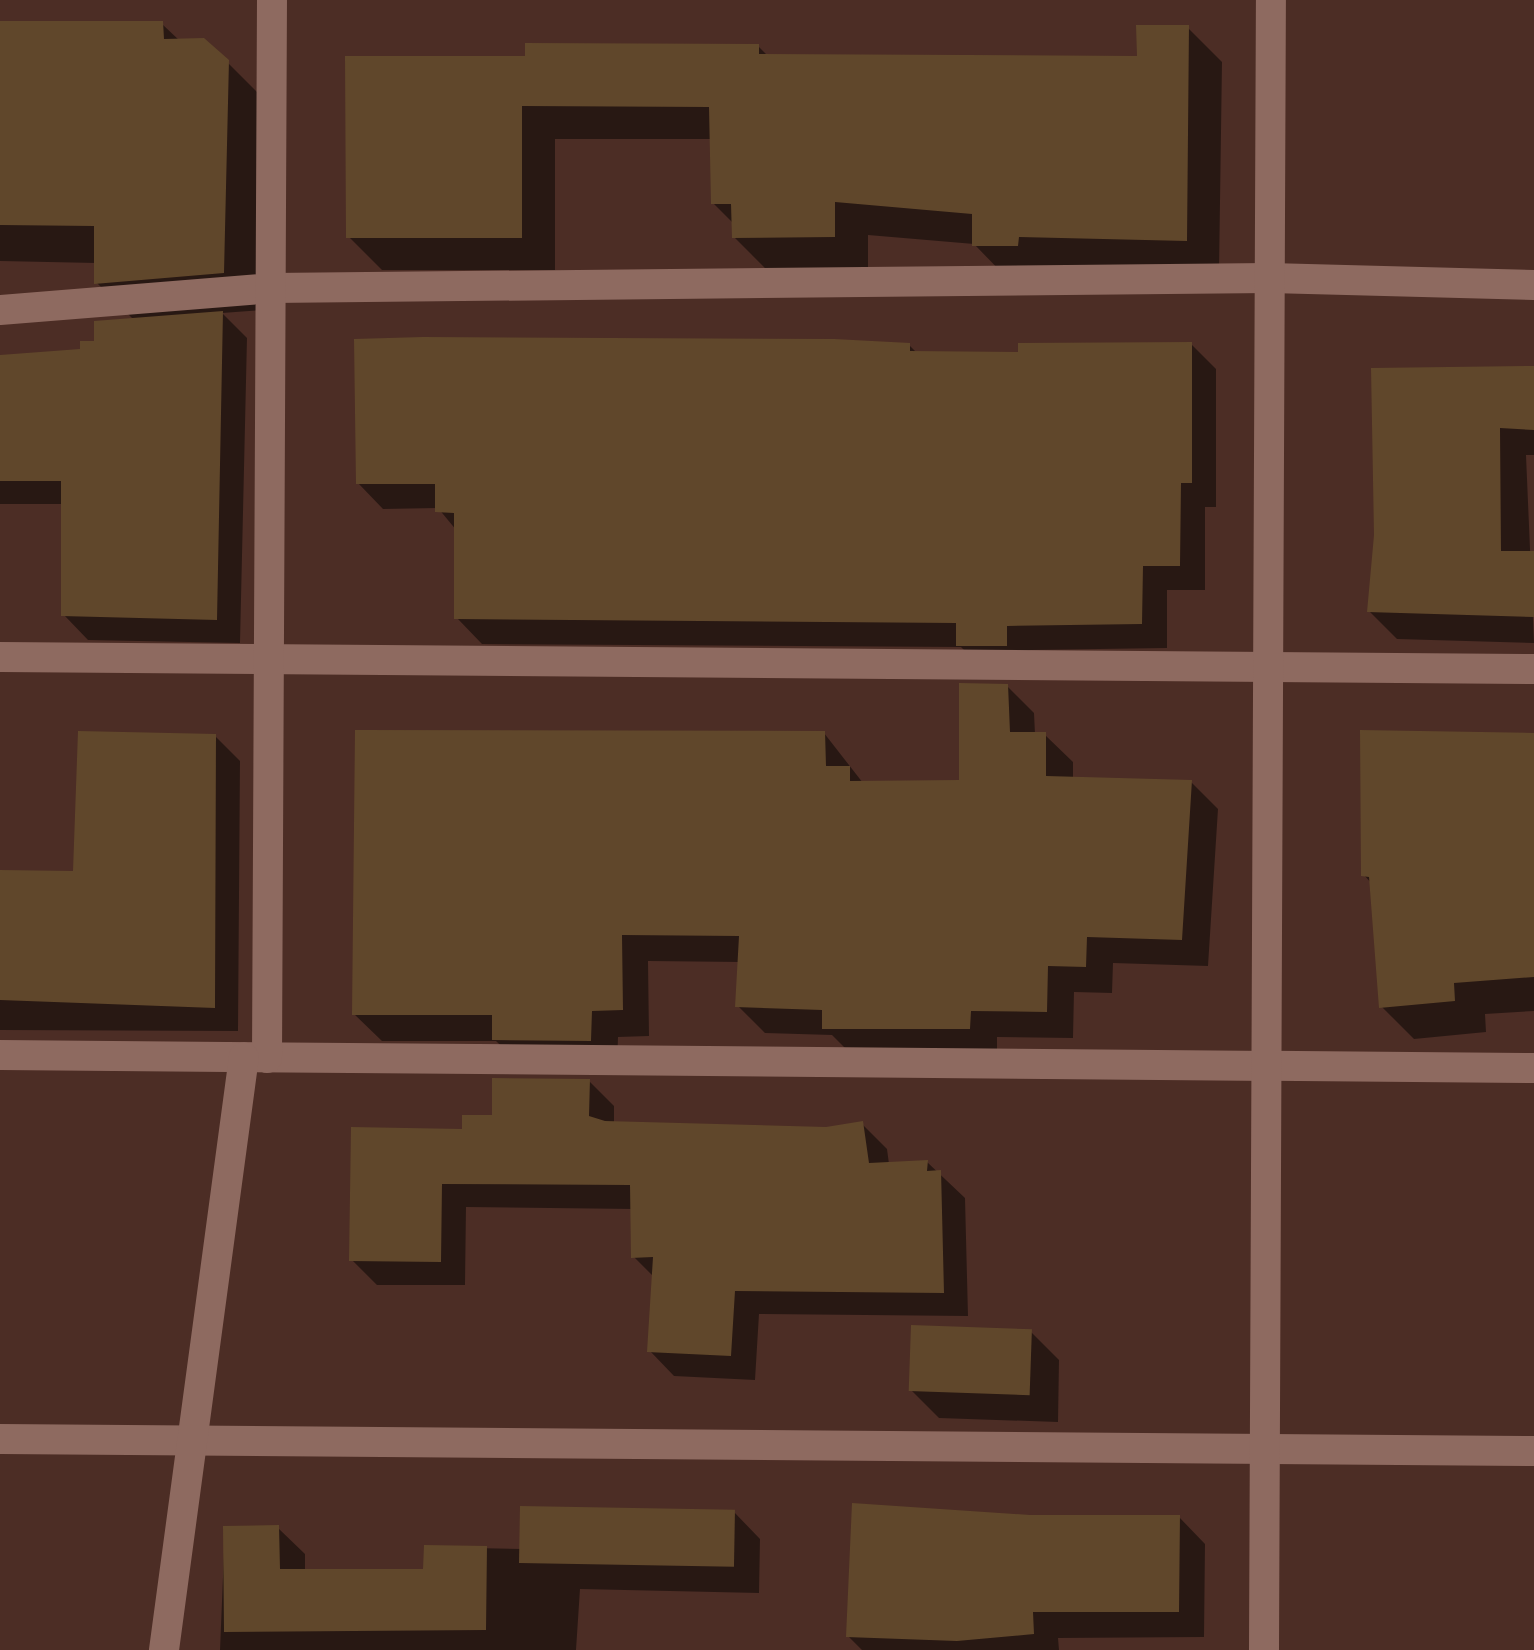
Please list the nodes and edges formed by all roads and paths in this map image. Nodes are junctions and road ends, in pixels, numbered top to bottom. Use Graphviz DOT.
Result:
graph roads {
  1 [pos="272,0"];
  2 [pos="1271,0"];
  3 [pos="1270,278"];
  4 [pos="1534,285"];
  5 [pos="271,288"];
  6 [pos="0,310"];
  7 [pos="0,657"];
  8 [pos="269,659"];
  9 [pos="1268,667"];
  10 [pos="1534,669"];
  11 [pos="0,1055"];
  12 [pos="256,1058"];
  13 [pos="1266,1066"];
  14 [pos="1534,1068"];
  15 [pos="0,1439"];
  16 [pos="192,1441"];
  17 [pos="1265,1449"];
  18 [pos="1534,1451"];
  19 [pos="164,1650"];
  20 [pos="1264,1650"];
  1 -- 5 [label="street"];
  2 -- 3 [label="street"];
  3 -- 4 [label="street"];
  3 -- 5 [label="street"];
  3 -- 9 [label="street"];
  5 -- 6 [label="street"];
  5 -- 8 [label="street"];
  7 -- 8 [label="street"];
  8 -- 9 [label="street"];
  8 -- 12 [label="street"];
  9 -- 10 [label="street"];
  9 -- 13 [label="street"];
  11 -- 12 [label="street"];
  12 -- 13 [label="street"];
  12 -- 16 [label="street"];
  13 -- 14 [label="street"];
  13 -- 17 [label="street"];
  15 -- 16 [label="street"];
  16 -- 17 [label="street"];
  16 -- 19 [label="street"];
  17 -- 18 [label="street"];
  17 -- 20 [label="street"];
}
